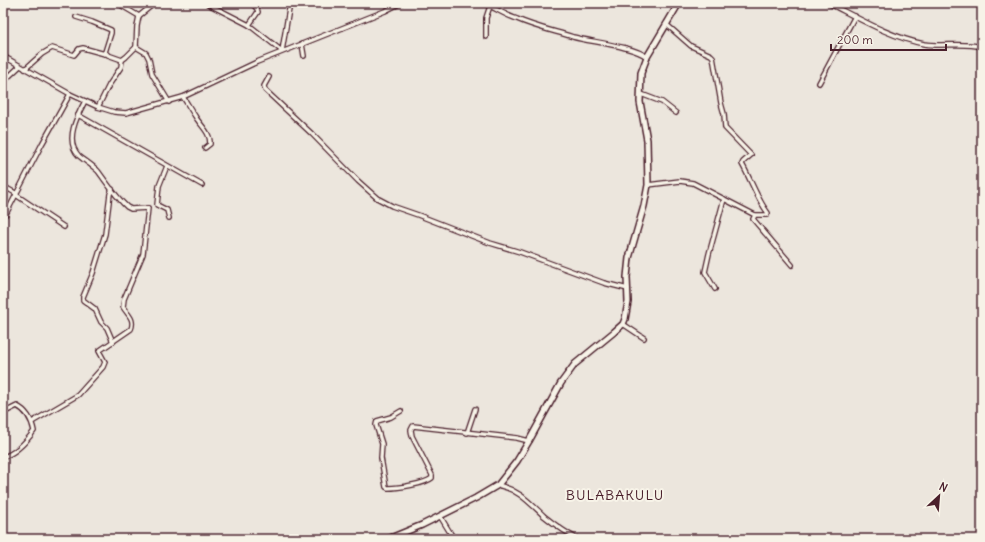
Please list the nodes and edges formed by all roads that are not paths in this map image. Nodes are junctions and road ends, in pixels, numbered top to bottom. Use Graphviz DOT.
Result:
graph roads {
  1 [pos="117,3"];
  2 [pos="155,3"];
  3 [pos="206,3"];
  4 [pos="252,3"];
  5 [pos="290,3"];
  6 [pos="402,3"];
  7 [pos="483,3"];
  8 [pos="679,3"];
  9 [pos="828,3"];
  10 [pos="490,6"];
  11 [pos="139,16"];
  12 [pos="855,16"];
  13 [pos="76,17"];
  14 [pos="666,24"];
  15 [pos="249,25"];
  16 [pos="486,37"];
  17 [pos="302,44"];
  18 [pos="136,47"];
  19 [pos="982,47"];
  20 [pos="282,51"];
  21 [pos="105,54"];
  22 [pos="3,56"];
  23 [pos="304,56"];
  24 [pos="646,57"];
  25 [pos="122,60"];
  26 [pos="20,66"];
  27 [pos="25,69"];
  28 [pos="269,77"];
  29 [pos="3,82"];
  30 [pos="819,83"];
  31 [pos="70,94"];
  32 [pos="641,94"];
  33 [pos="183,97"];
  34 [pos="85,101"];
  35 [pos="169,102"];
  36 [pos="98,107"];
  37 [pos="676,113"];
  38 [pos="78,116"];
  39 [pos="204,148"];
  40 [pos="167,166"];
  41 [pos="202,185"];
  42 [pos="648,185"];
  43 [pos="3,186"];
  44 [pos="112,189"];
  45 [pos="16,194"];
  46 [pos="724,199"];
  47 [pos="156,205"];
  48 [pos="148,208"];
  49 [pos="755,215"];
  50 [pos="3,216"];
  51 [pos="169,218"];
  52 [pos="64,227"];
  53 [pos="792,265"];
  54 [pos="628,289"];
  55 [pos="715,289"];
  56 [pos="623,324"];
  57 [pos="644,338"];
  58 [pos="113,342"];
  59 [pos="475,409"];
  60 [pos="401,411"];
  61 [pos="3,413"];
  62 [pos="32,422"];
  63 [pos="468,433"];
  64 [pos="529,441"];
  65 [pos="3,457"];
  66 [pos="498,485"];
  67 [pos="440,516"];
  68 [pos="388,539"];
  69 [pos="454,539"];
  70 [pos="578,539"];
  1 -- 11 [label="street"];
  2 -- 11 [label="street"];
  3 -- 15 [label="street"];
  4 -- 15 [label="street"];
  5 -- 20 [label="street"];
  6 -- 17 [label="street"];
  7 -- 10 [label="street"];
  8 -- 14 [label="street"];
  9 -- 12 [label="street"];
  10 -- 16 [label="street"];
  10 -- 24 [label="street"];
  11 -- 18 [label="street"];
  12 -- 19 [label="street"];
  12 -- 30 [label="street"];
  13 -- 21 [label="street"];
  14 -- 24 [label="street"];
  14 -- 49 [label="street"];
  15 -- 20 [label="street"];
  17 -- 20 [label="street"];
  17 -- 23 [label="street"];
  18 -- 25 [label="street"];
  18 -- 35 [label="street"];
  20 -- 33 [label="street"];
  21 -- 25 [label="street"];
  21 -- 27 [label="street"];
  22 -- 26 [label="street"];
  24 -- 32 [label="street"];
  25 -- 36 [label="street"];
  26 -- 27 [label="street"];
  26 -- 29 [label="street"];
  27 -- 31 [label="street"];
  28 -- 54 [label="street"];
  31 -- 34 [label="street"];
  31 -- 45 [label="street"];
  32 -- 37 [label="street"];
  32 -- 42 [label="street"];
  33 -- 35 [label="street"];
  33 -- 39 [label="street"];
  34 -- 36 [label="street"];
  34 -- 38 [label="street"];
  35 -- 36 [label="street"];
  38 -- 40 [label="street"];
  38 -- 44 [label="street"];
  40 -- 41 [label="street"];
  40 -- 47 [label="street"];
  42 -- 46 [label="street"];
  42 -- 54 [label="street"];
  43 -- 45 [label="street"];
  44 -- 48 [label="street"];
  44 -- 58 [label="street"];
  45 -- 50 [label="street"];
  45 -- 52 [label="street"];
  46 -- 49 [label="street"];
  46 -- 55 [label="street"];
  47 -- 48 [label="street"];
  47 -- 51 [label="street"];
  48 -- 58 [label="street"];
  49 -- 53 [label="street"];
  54 -- 56 [label="street"];
  56 -- 57 [label="street"];
  56 -- 64 [label="street"];
  58 -- 62 [label="street"];
  59 -- 63 [label="street"];
  60 -- 63 [label="street"];
  61 -- 62 [label="street"];
  62 -- 65 [label="street"];
  63 -- 64 [label="street"];
  64 -- 66 [label="street"];
  66 -- 67 [label="street"];
  66 -- 70 [label="street"];
  67 -- 68 [label="street"];
  67 -- 69 [label="street"];
}
